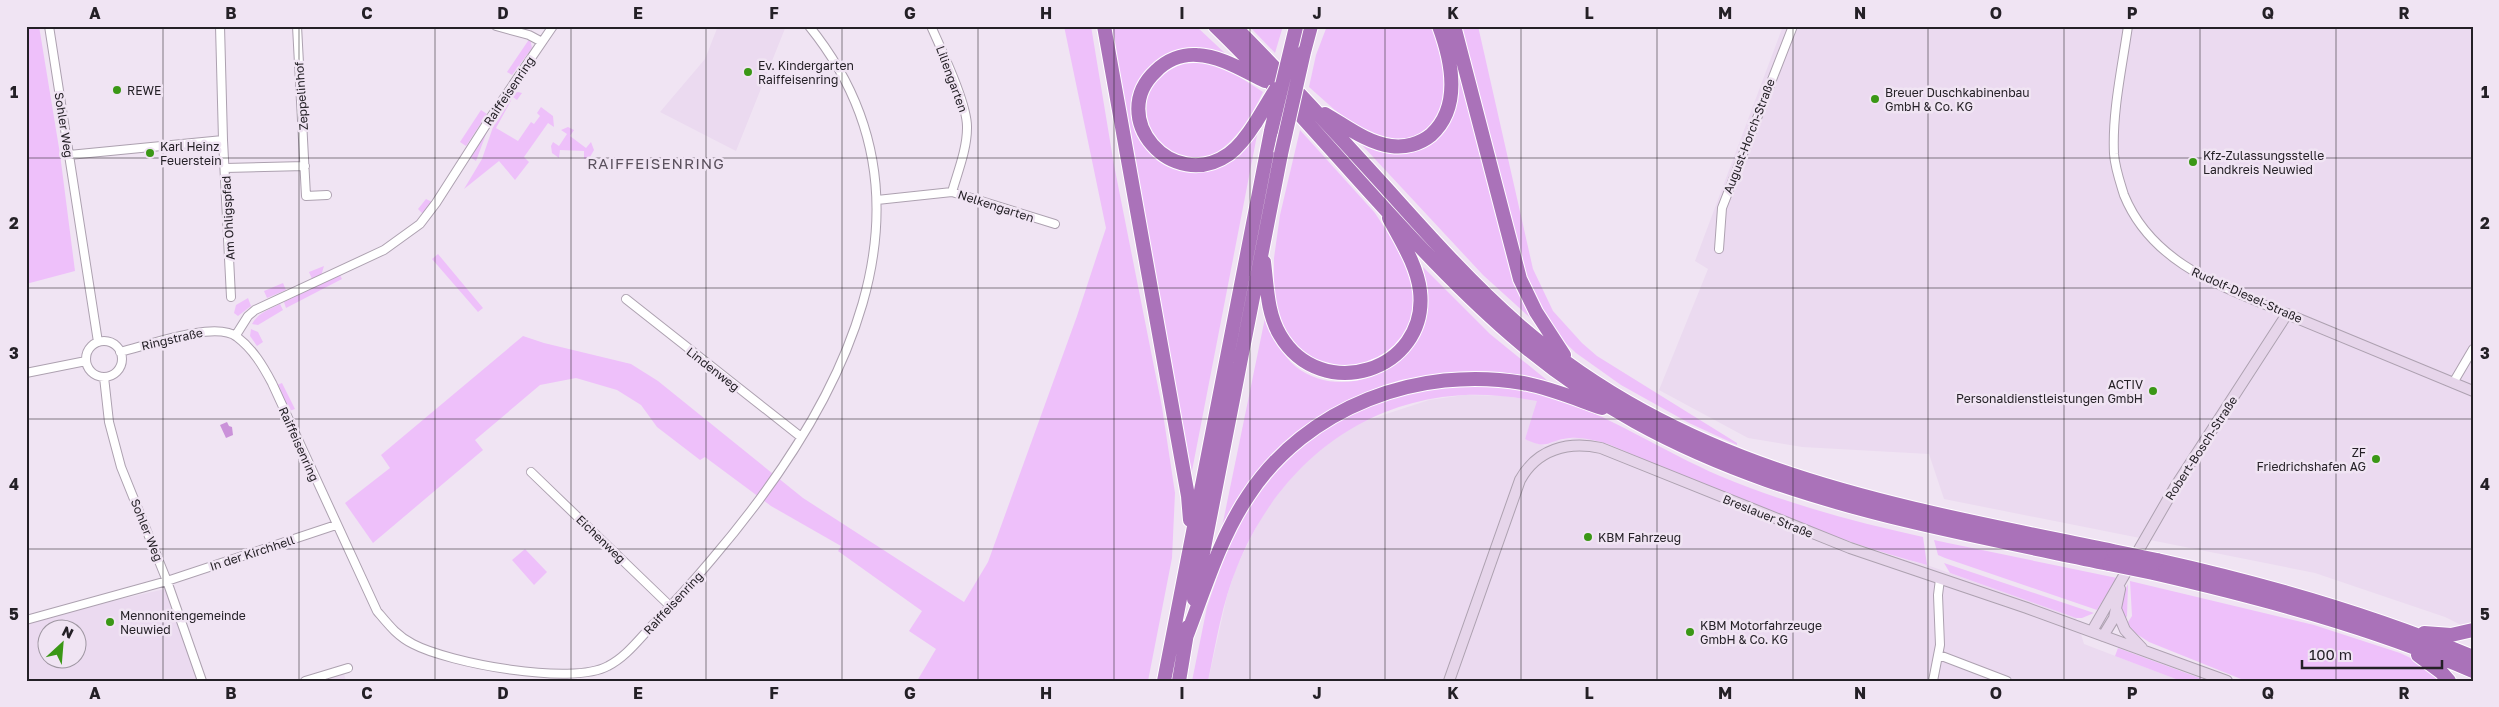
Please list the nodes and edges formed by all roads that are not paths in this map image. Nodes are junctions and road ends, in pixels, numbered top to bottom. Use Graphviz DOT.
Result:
graph roads {
  1 [pos="49,26"];
  2 [pos="220,26"];
  3 [pos="297,26"];
  4 [pos="496,26"];
  5 [pos="553,26"];
  6 [pos="809,26"];
  7 [pos="931,26"];
  8 [pos="1104,26"];
  9 [pos="1215,26"];
  10 [pos="1234,26"];
  11 [pos="1296,26"];
  12 [pos="1440,26"];
  13 [pos="1454,26"];
  14 [pos="1792,26"];
  15 [pos="2128,26"];
  16 [pos="1311,29"];
  17 [pos="542,42"];
  18 [pos="1277,82"];
  19 [pos="1312,106"];
  20 [pos="223,140"];
  21 [pos="69,155"];
  22 [pos="305,166"];
  23 [pos="226,168"];
  24 [pos="952,192"];
  25 [pos="327,195"];
  26 [pos="877,200"];
  27 [pos="1380,202"];
  28 [pos="1055,224"];
  29 [pos="1262,249"];
  30 [pos="1719,249"];
  31 [pos="231,297"];
  32 [pos="626,299"];
  33 [pos="2287,314"];
  34 [pos="224,331"];
  35 [pos="236,335"];
  36 [pos="98,342"];
  37 [pos="2473,349"];
  38 [pos="120,352"];
  39 [pos="86,361"];
  40 [pos="1572,366"];
  41 [pos="26,373"];
  42 [pos="104,377"];
  43 [pos="2453,383"];
  44 [pos="2473,391"];
  45 [pos="1623,415"];
  46 [pos="801,437"];
  47 [pos="531,472"];
  48 [pos="1909,514"];
  49 [pos="336,525"];
  50 [pos="1192,536"];
  51 [pos="1940,579"];
  52 [pos="167,581"];
  53 [pos="2120,586"];
  54 [pos="670,606"];
  55 [pos="2117,610"];
  56 [pos="26,620"];
  57 [pos="2473,630"];
  58 [pos="2092,631"];
  59 [pos="1187,635"];
  60 [pos="2103,636"];
  61 [pos="2406,638"];
  62 [pos="2144,650"];
  63 [pos="1939,655"];
  64 [pos="2473,657"];
  65 [pos="348,668"];
  66 [pos="2473,671"];
  67 [pos="202,681"];
  68 [pos="305,681"];
  69 [pos="1164,681"];
  70 [pos="1179,681"];
  71 [pos="1449,681"];
  72 [pos="1933,681"];
  73 [pos="2007,681"];
  74 [pos="2227,681"];
  75 [pos="2449,681"];
  1 -- 21 [label="street, Sohler Weg"];
  2 -- 20 [label="street, Am Ohligspfad"];
  3 -- 22 [label="street, Zeppelinhof"];
  4 -- 17 [label="street"];
  5 -- 17 [label="street, Raiffeisenring"];
  6 -- 26 [label="street, Raiffeisenring"];
  7 -- 24 [label="street, Liliengarten"];
  8 -- 50 [label="highway"];
  9 -- 18 [label="highway"];
  10 -- 19 [label="highway"];
  11 -- 18 [label="highway, bridge"];
  12 -- 19 [label="highway"];
  13 -- 40 [label="highway"];
  14 -- 30 [label="street, August-Horch-Straße"];
  15 -- 33 [label="street, Rudolf-Diesel-Straße"];
  16 -- 29 [label="highway, bridge"];
  17 -- 35 [label="street, Raiffeisenring"];
  18 -- 18 [label="highway, bridge"];
  18 -- 27 [label="highway"];
  18 -- 50 [label="highway, bridge"];
  19 -- 40 [label="highway"];
  20 -- 21 [label="street"];
  20 -- 23 [label="street, Am Ohligspfad"];
  21 -- 36 [label="street, Sohler Weg"];
  22 -- 23 [label="street"];
  22 -- 25 [label="street, Zeppelinhof"];
  23 -- 31 [label="street, Am Ohligspfad"];
  24 -- 26 [label="street, Nelkengarten"];
  24 -- 28 [label="street, Nelkengarten"];
  26 -- 46 [label="street, Raiffeisenring"];
  27 -- 29 [label="highway"];
  27 -- 45 [label="highway"];
  29 -- 59 [label="highway"];
  32 -- 46 [label="street, Lindenweg"];
  33 -- 43 [label="street, Rudolf-Diesel-Straße"];
  33 -- 53 [label="street, Robert-Bosch-Straße"];
  34 -- 35 [label="street, Raiffeisenring"];
  34 -- 38 [label="street, Ringstraße"];
  35 -- 49 [label="street, Raiffeisenring"];
  36 -- 38 [label="street"];
  36 -- 39 [label="street"];
  37 -- 43 [label="street"];
  38 -- 42 [label="street"];
  39 -- 41 [label="street"];
  39 -- 42 [label="street"];
  40 -- 48 [label="highway"];
  42 -- 52 [label="street, Sohler Weg"];
  43 -- 44 [label="street, Rudolf-Diesel-Straße"];
  45 -- 48 [label="highway"];
  45 -- 59 [label="highway"];
  46 -- 54 [label="street, Raiffeisenring"];
  47 -- 54 [label="street, Eichenweg"];
  48 -- 61 [label="highway, bridge"];
  49 -- 52 [label="street, In der Kirchhell"];
  49 -- 54 [label="street, Raiffeisenring"];
  50 -- 69 [label="highway"];
  51 -- 58 [label="street, Breslauer Straße"];
  51 -- 63 [label="street"];
  51 -- 71 [label="street, Breslauer Straße"];
  52 -- 56 [label="street, In der Kirchhell"];
  52 -- 67 [label="street, Sohler Weg"];
  53 -- 55 [label="street, Robert-Bosch-Straße"];
  53 -- 58 [label="street, Robert-Bosch-Straße"];
  55 -- 60 [label="street, Robert-Bosch-Straße"];
  55 -- 62 [label="street"];
  57 -- 61 [label="highway"];
  58 -- 60 [label="street, Breslauer Straße"];
  59 -- 70 [label="highway"];
  60 -- 62 [label="street, Breslauer Straße"];
  61 -- 64 [label="highway"];
  61 -- 66 [label="highway"];
  61 -- 75 [label="highway"];
  62 -- 74 [label="street, Breslauer Straße"];
  63 -- 72 [label="street"];
  63 -- 73 [label="street"];
  65 -- 68 [label="street"];
}
